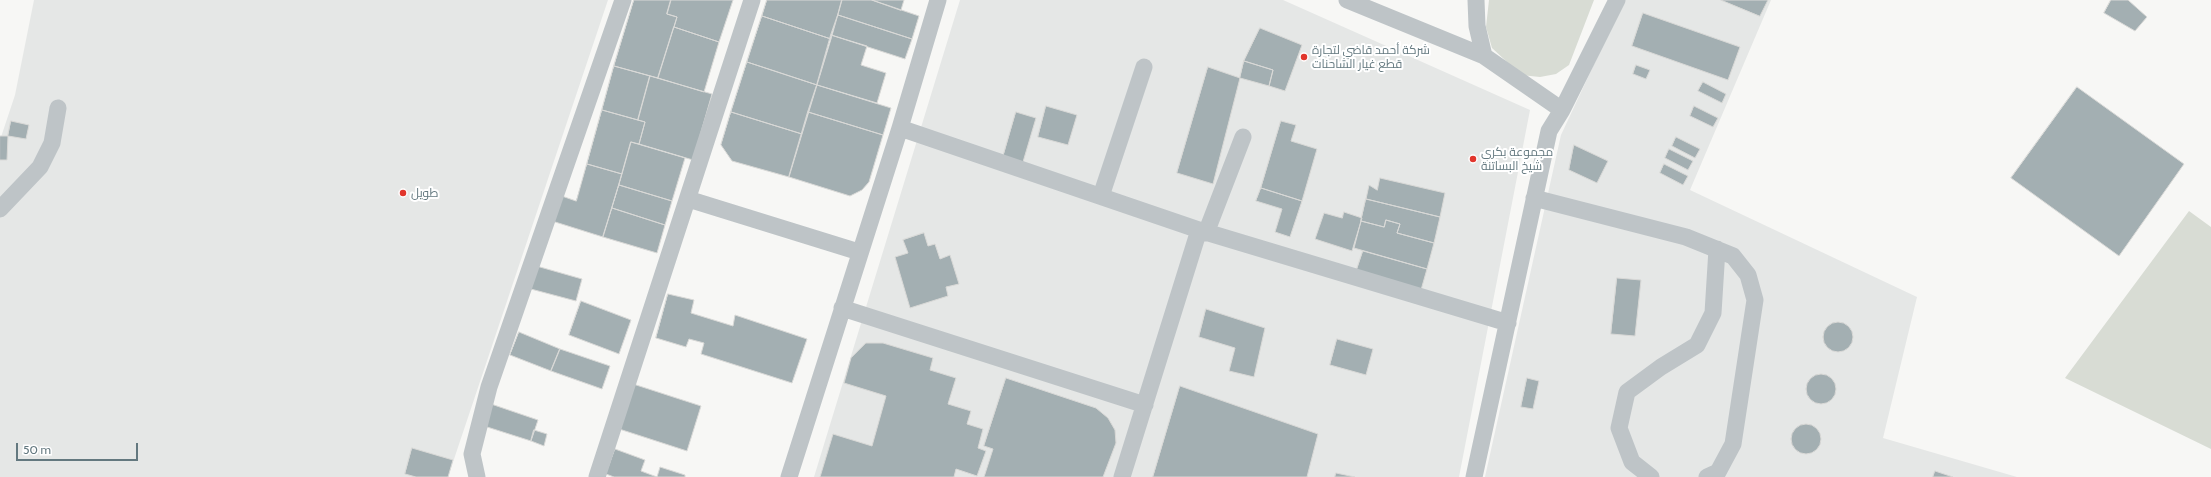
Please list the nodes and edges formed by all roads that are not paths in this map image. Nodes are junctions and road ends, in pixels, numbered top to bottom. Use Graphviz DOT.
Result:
graph roads {
  1 [pos="623,0"];
  2 [pos="752,0"];
  3 [pos="938,0"];
  4 [pos="1347,0"];
  5 [pos="1476,0"];
  6 [pos="1617,0"];
  7 [pos="1484,56"];
  8 [pos="1144,67"];
  9 [pos="58,108"];
  10 [pos="1562,110"];
  11 [pos="900,128"];
  12 [pos="1243,137"];
  13 [pos="1101,196"];
  14 [pos="1534,198"];
  15 [pos="688,199"];
  16 [pos="0,210"];
  17 [pos="1203,231"];
  18 [pos="1717,249"];
  19 [pos="859,252"];
  20 [pos="842,308"];
  21 [pos="1508,323"];
  22 [pos="1145,405"];
  23 [pos="477,477"];
  24 [pos="597,477"];
  25 [pos="790,477"];
  26 [pos="1122,477"];
  27 [pos="1474,477"];
  28 [pos="1651,477"];
  29 [pos="1707,477"];
  1 -- 23 [label="street"];
  2 -- 15 [label="street"];
  3 -- 11 [label="street"];
  4 -- 7 [label="street"];
  5 -- 7 [label="street"];
  6 -- 10 [label="street"];
  7 -- 10 [label="street"];
  8 -- 13 [label="street"];
  9 -- 16 [label="street"];
  10 -- 14 [label="street"];
  11 -- 13 [label="street"];
  11 -- 19 [label="street"];
  12 -- 17 [label="street"];
  13 -- 17 [label="street"];
  14 -- 18 [label="street"];
  14 -- 21 [label="street"];
  15 -- 19 [label="street"];
  15 -- 24 [label="street"];
  17 -- 21 [label="street"];
  17 -- 22 [label="street"];
  18 -- 28 [label="street"];
  18 -- 29 [label="street"];
  19 -- 20 [label="street"];
  20 -- 22 [label="street"];
  20 -- 25 [label="street"];
  21 -- 27 [label="street"];
  22 -- 26 [label="street"];
}
